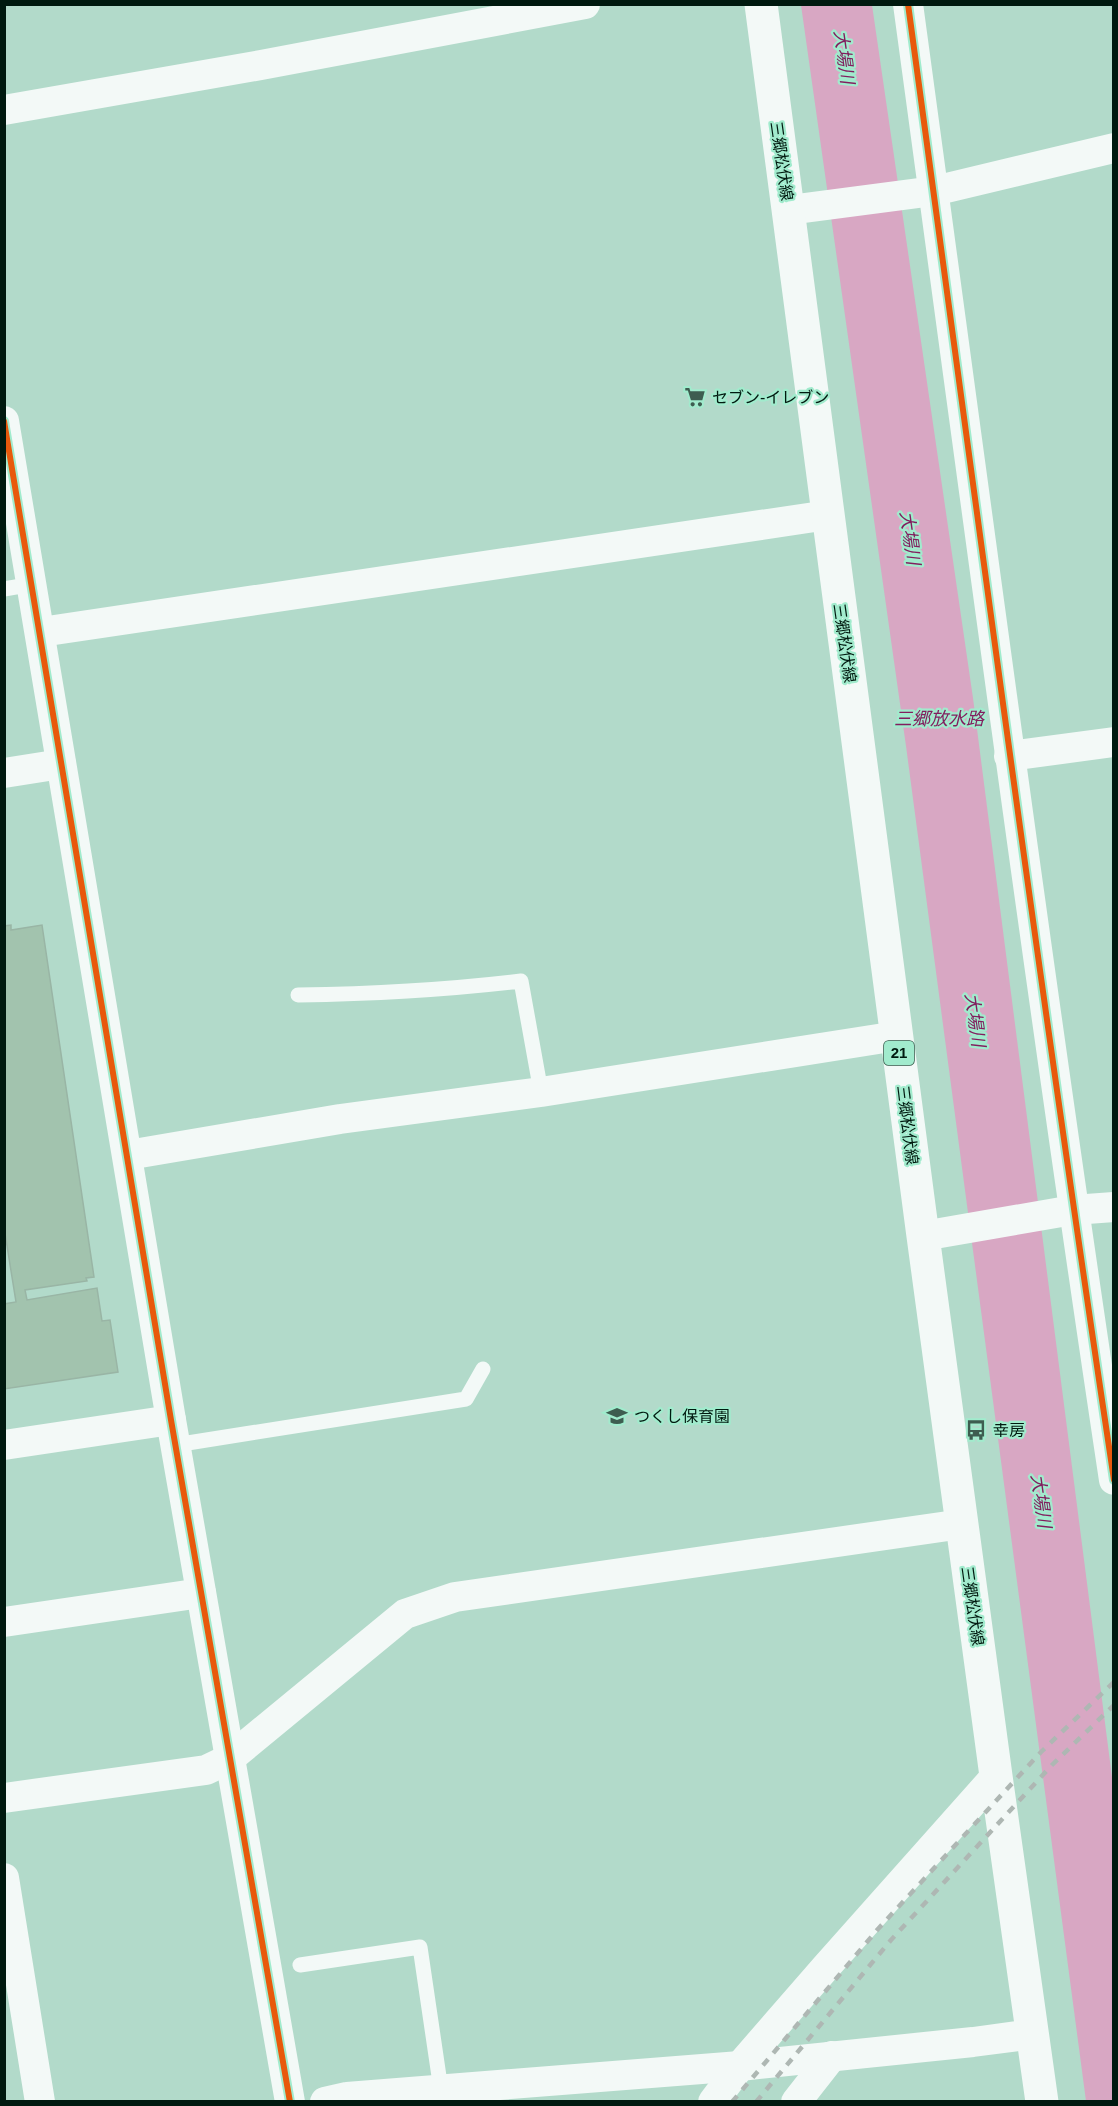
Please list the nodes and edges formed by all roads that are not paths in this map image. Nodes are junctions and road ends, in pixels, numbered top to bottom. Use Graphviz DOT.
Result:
graph roads {
  1 [pos="585,4"];
  2 [pos="761,4"];
  3 [pos="908,4"];
  4 [pos="4,110"];
  5 [pos="1113,148"];
  6 [pos="924,192"];
  7 [pos="802,208"];
  8 [pos="4,421"];
  9 [pos="828,515"];
  10 [pos="19,586"];
  11 [pos="41,632"];
  12 [pos="1113,742"];
  13 [pos="1009,756"];
  14 [pos="61,764"];
  15 [pos="4,773"];
  16 [pos="298,995"];
  17 [pos="897,1036"];
  18 [pos="541,1092"];
  19 [pos="128,1155"];
  20 [pos="1113,1207"];
  21 [pos="1062,1212"];
  22 [pos="937,1234"];
  23 [pos="483,1369"];
  24 [pos="173,1433"];
  25 [pos="4,1445"];
  26 [pos="1113,1480"];
  27 [pos="962,1524"];
  28 [pos="201,1593"];
  29 [pos="4,1622"];
  30 [pos="229,1759"];
  31 [pos="996,1776"];
  32 [pos="4,1798"];
  33 [pos="4,1878"];
  34 [pos="300,1965"];
  35 [pos="1033,2034"];
  36 [pos="832,2056"];
  37 [pos="740,2066"];
  38 [pos="441,2090"];
  39 [pos="388,2098"];
  40 [pos="40,2102"];
  41 [pos="290,2102"];
  42 [pos="325,2102"];
  43 [pos="713,2102"];
  44 [pos="796,2102"];
  45 [pos="1042,2102"];
  1 -- 4 [label="street"];
  2 -- 7 [label="main road, 三郷松伏線 / 21"];
  3 -- 6 [label="street"];
  5 -- 6 [label="street"];
  6 -- 7 [label="street"];
  6 -- 13 [label="street"];
  7 -- 9 [label="main road, 三郷松伏線 / 21"];
  8 -- 10 [label="street"];
  9 -- 11 [label="street"];
  9 -- 17 [label="main road, 三郷松伏線 / 21"];
  10 -- 11 [label="street"];
  11 -- 14 [label="street"];
  12 -- 13 [label="street"];
  13 -- 21 [label="street"];
  14 -- 15 [label="street"];
  14 -- 19 [label="street"];
  16 -- 18 [label="lane"];
  17 -- 18 [label="street"];
  17 -- 22 [label="main road, 三郷松伏線 / 21"];
  18 -- 19 [label="street"];
  19 -- 24 [label="street"];
  20 -- 21 [label="street"];
  21 -- 22 [label="street"];
  21 -- 26 [label="street"];
  22 -- 27 [label="main road, 三郷松伏線 / 21"];
  23 -- 24 [label="lane"];
  24 -- 25 [label="street"];
  24 -- 28 [label="street"];
  27 -- 30 [label="street"];
  27 -- 31 [label="main road, 三郷松伏線 / 21"];
  28 -- 29 [label="street"];
  28 -- 30 [label="street"];
  30 -- 32 [label="street"];
  30 -- 41 [label="street"];
  31 -- 35 [label="main road, 三郷松伏線 / 21"];
  31 -- 37 [label="street"];
  33 -- 40 [label="street"];
  34 -- 38 [label="lane"];
  35 -- 36 [label="street"];
  35 -- 45 [label="main road, 三郷松伏線 / 21"];
  36 -- 37 [label="street"];
  36 -- 44 [label="street"];
  37 -- 38 [label="street"];
  37 -- 43 [label="street"];
  38 -- 39 [label="street"];
  39 -- 42 [label="street"];
}
